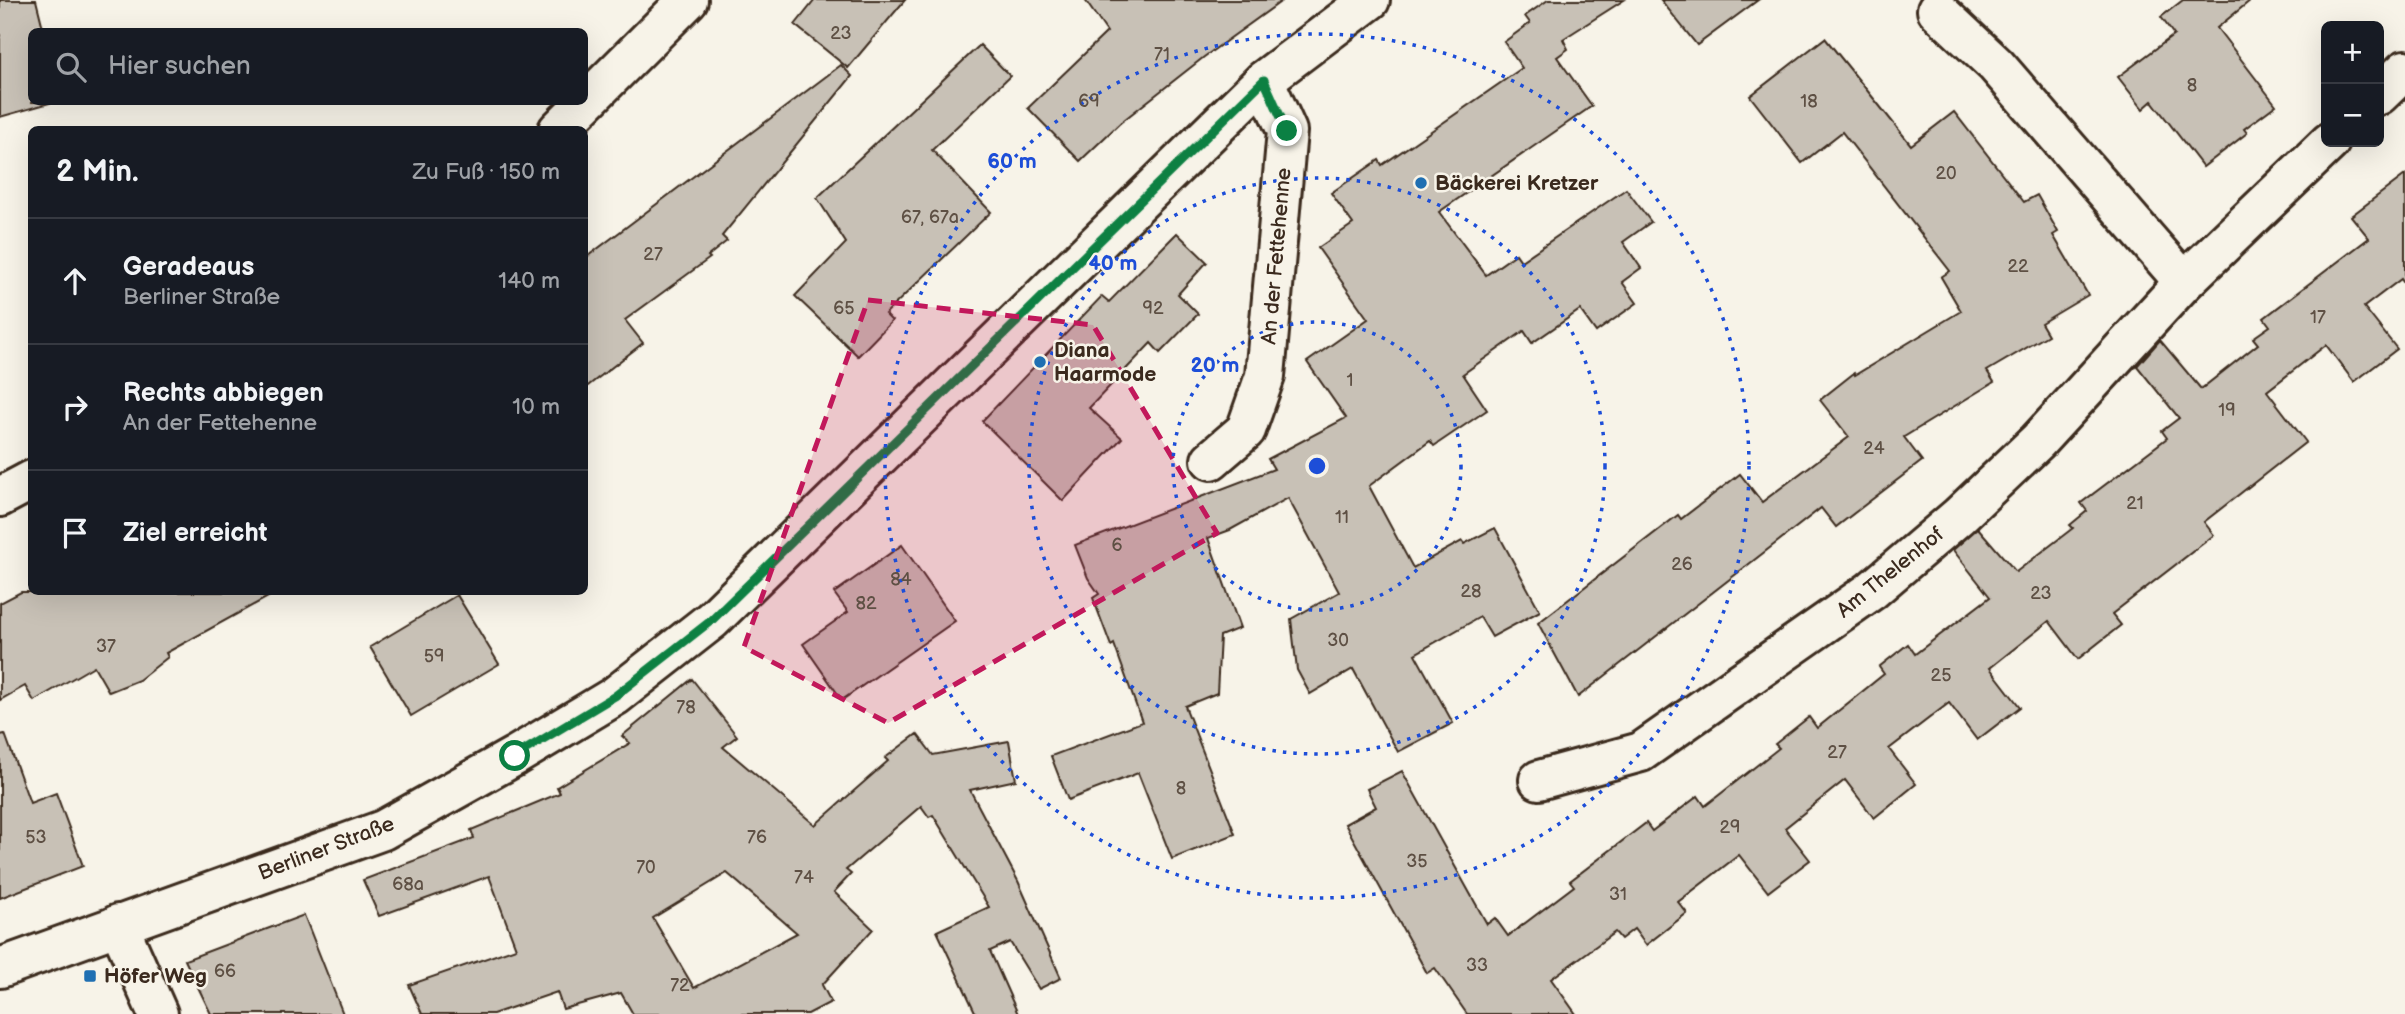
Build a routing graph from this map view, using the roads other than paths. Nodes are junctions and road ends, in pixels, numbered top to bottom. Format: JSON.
{"nodes":[{"id":1,"x":688,"y":0,"type":"edge"},
{"id":2,"x":1370,"y":0,"type":"edge"},
{"id":3,"x":1937,"y":10,"type":"dead end"},
{"id":4,"x":2405,"y":70,"type":"edge"},
{"id":5,"x":1264,"y":80,"type":"junction"},
{"id":6,"x":2384,"y":90,"type":"edge"},
{"id":7,"x":588,"y":100,"type":"edge"},
{"id":8,"x":583,"y":105,"type":"edge"},
{"id":9,"x":562,"y":126,"type":"edge"},
{"id":10,"x":2325,"y":147,"type":"edge"},
{"id":11,"x":2184,"y":282,"type":"junction"},
{"id":12,"x":1211,"y":460,"type":"dead end"},
{"id":13,"x":28,"y":482,"type":"edge"},
{"id":14,"x":0,"y":497,"type":"edge"},
{"id":15,"x":1539,"y":780,"type":"dead end"},
{"id":16,"x":118,"y":924,"type":"junction"},
{"id":17,"x":0,"y":968,"type":"edge"},
{"id":18,"x":158,"y":1014,"type":"edge"}],
"edges":[{"from":1,"to":7,"type":"street"},
{"from":2,"to":5,"type":"street","name":"Berliner Straße"},
{"from":3,"to":11,"type":"street"},
{"from":4,"to":6,"type":"street"},
{"from":5,"to":12,"type":"street","name":"An der Fettehenne"},
{"from":5,"to":16,"type":"street","name":"Berliner Straße"},
{"from":8,"to":9,"type":"street"},
{"from":10,"to":11,"type":"street","name":"Am Thelenhof"},
{"from":11,"to":15,"type":"street","name":"Am Thelenhof"},
{"from":13,"to":14,"type":"street"},
{"from":16,"to":17,"type":"street","name":"Berliner Straße"},
{"from":16,"to":18,"type":"street"}]}
